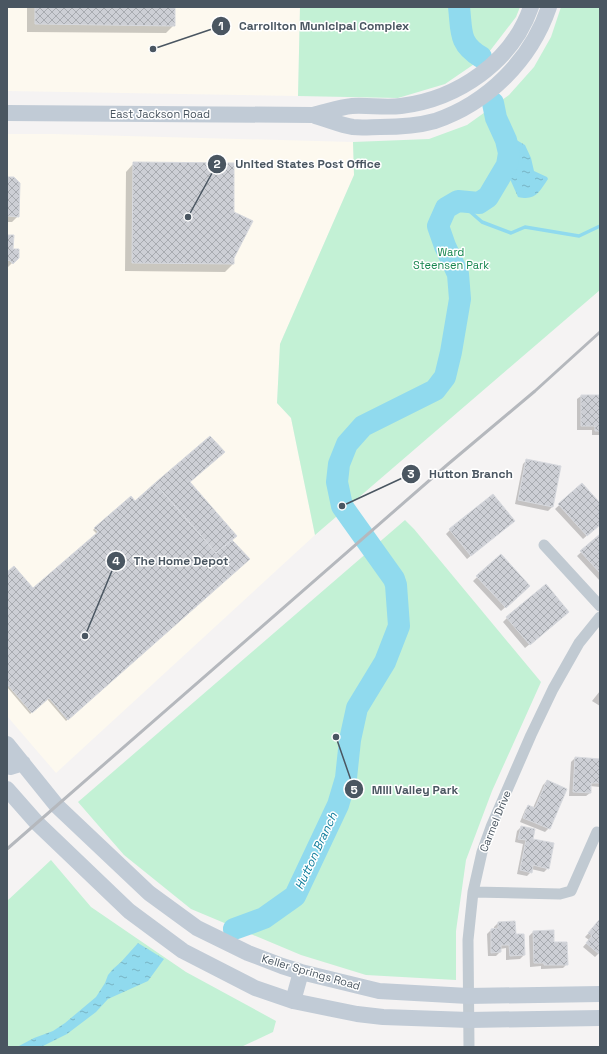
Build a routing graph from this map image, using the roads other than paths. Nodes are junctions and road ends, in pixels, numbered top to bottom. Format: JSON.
{"nodes":[{"id":1,"x":531,"y":7,"type":"edge"},
{"id":2,"x":549,"y":7,"type":"edge"},
{"id":3,"x":7,"y":113,"type":"edge"},
{"id":4,"x":314,"y":115,"type":"junction"},
{"id":5,"x":544,"y":545,"type":"dead end"},
{"id":6,"x":600,"y":606,"type":"edge"},
{"id":7,"x":600,"y":617,"type":"edge"},
{"id":8,"x":7,"y":744,"type":"edge"},
{"id":9,"x":23,"y":763,"type":"junction"},
{"id":10,"x":7,"y":766,"type":"edge"},
{"id":11,"x":7,"y":789,"type":"edge"},
{"id":12,"x":597,"y":832,"type":"dead end"},
{"id":13,"x":473,"y":892,"type":"junction"},
{"id":14,"x":301,"y":972,"type":"junction"},
{"id":15,"x":600,"y":994,"type":"edge"},
{"id":16,"x":468,"y":996,"type":"junction"},
{"id":17,"x":293,"y":1001,"type":"junction"},
{"id":18,"x":600,"y":1018,"type":"edge"},
{"id":19,"x":469,"y":1020,"type":"junction"},
{"id":20,"x":469,"y":1047,"type":"edge"}],
"edges":[{"from":1,"to":4,"type":"main road","name":"East Jackson Road"},
{"from":2,"to":4,"type":"main road","name":"East Jackson Road"},
{"from":3,"to":4,"type":"main road","name":"East Jackson Road"},
{"from":5,"to":6,"type":"street"},
{"from":7,"to":13,"type":"street","name":"Carmel Drive"},
{"from":8,"to":9,"type":"main road","name":"Keller Springs Road"},
{"from":9,"to":10,"type":"main road"},
{"from":9,"to":14,"type":"main road","name":"Keller Springs Road"},
{"from":11,"to":17,"type":"main road"},
{"from":12,"to":13,"type":"street"},
{"from":13,"to":16,"type":"street","name":"Carmel Drive"},
{"from":14,"to":16,"type":"main road","name":"Keller Springs Road"},
{"from":14,"to":17,"type":"main road"},
{"from":15,"to":16,"type":"main road","name":"Keller Springs Road"},
{"from":16,"to":19,"type":"street","name":"Carmel Drive"},
{"from":17,"to":19,"type":"main road"},
{"from":18,"to":19,"type":"main road"},
{"from":19,"to":20,"type":"street","name":"Carmel Drive"}]}
